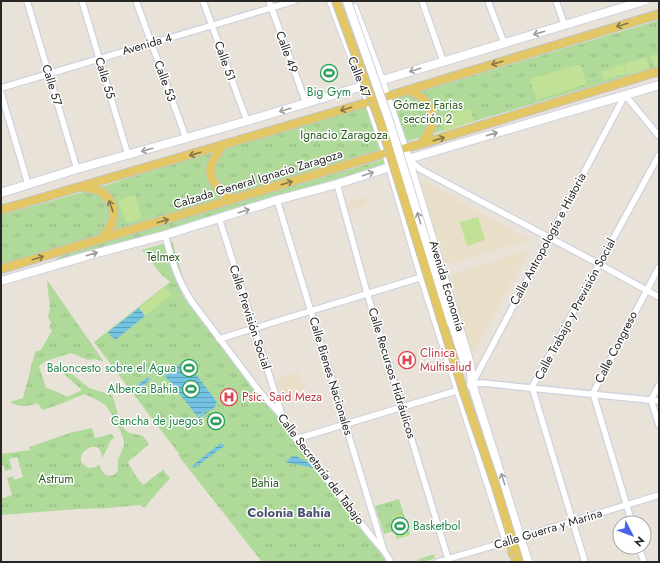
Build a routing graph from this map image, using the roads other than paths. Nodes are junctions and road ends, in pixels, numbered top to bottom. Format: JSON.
{"nodes":[{"id":1,"x":27,"y":1,"type":"edge"},
{"id":2,"x":82,"y":1,"type":"edge"},
{"id":3,"x":136,"y":1,"type":"edge"},
{"id":4,"x":202,"y":1,"type":"edge"},
{"id":5,"x":269,"y":1,"type":"edge"},
{"id":6,"x":294,"y":1,"type":"edge"},
{"id":7,"x":331,"y":1,"type":"edge"},
{"id":8,"x":336,"y":1,"type":"edge"},
{"id":9,"x":347,"y":1,"type":"edge"},
{"id":10,"x":351,"y":1,"type":"edge"},
{"id":11,"x":422,"y":1,"type":"edge"},
{"id":12,"x":488,"y":1,"type":"edge"},
{"id":13,"x":556,"y":1,"type":"edge"},
{"id":14,"x":644,"y":1,"type":"edge"},
{"id":15,"x":629,"y":3,"type":"edge"},
{"id":16,"x":271,"y":8,"type":"junction"},
{"id":17,"x":659,"y":14,"type":"edge"},
{"id":18,"x":212,"y":25,"type":"junction"},
{"id":19,"x":565,"y":26,"type":"junction"},
{"id":20,"x":151,"y":43,"type":"junction"},
{"id":21,"x":504,"y":43,"type":"junction"},
{"id":22,"x":371,"y":54,"type":"junction"},
{"id":23,"x":99,"y":59,"type":"junction"},
{"id":24,"x":353,"y":61,"type":"junction"},
{"id":25,"x":444,"y":61,"type":"junction"},
{"id":26,"x":659,"y":71,"type":"edge"},
{"id":27,"x":49,"y":74,"type":"junction"},
{"id":28,"x":381,"y":80,"type":"junction"},
{"id":29,"x":659,"y":85,"type":"edge"},
{"id":30,"x":363,"y":86,"type":"junction"},
{"id":31,"x":1,"y":88,"type":"edge"},
{"id":32,"x":407,"y":90,"type":"junction"},
{"id":33,"x":1,"y":93,"type":"edge"},
{"id":34,"x":625,"y":95,"type":"junction"},
{"id":35,"x":386,"y":97,"type":"junction"},
{"id":36,"x":369,"y":102,"type":"junction"},
{"id":37,"x":306,"y":103,"type":"junction"},
{"id":38,"x":246,"y":121,"type":"junction"},
{"id":39,"x":659,"y":136,"type":"edge"},
{"id":40,"x":186,"y":138,"type":"junction"},
{"id":41,"x":421,"y":144,"type":"junction"},
{"id":42,"x":222,"y":146,"type":"junction"},
{"id":43,"x":405,"y":149,"type":"junction"},
{"id":44,"x":386,"y":153,"type":"junction"},
{"id":45,"x":128,"y":155,"type":"junction"},
{"id":46,"x":659,"y":155,"type":"edge"},
{"id":47,"x":408,"y":159,"type":"junction"},
{"id":48,"x":390,"y":167,"type":"junction"},
{"id":49,"x":77,"y":169,"type":"junction"},
{"id":50,"x":28,"y":184,"type":"junction"},
{"id":51,"x":336,"y":184,"type":"junction"},
{"id":52,"x":82,"y":186,"type":"junction"},
{"id":53,"x":417,"y":186,"type":"junction"},
{"id":54,"x":1,"y":193,"type":"edge"},
{"id":55,"x":398,"y":193,"type":"junction"},
{"id":56,"x":232,"y":200,"type":"junction"},
{"id":57,"x":277,"y":200,"type":"junction"},
{"id":58,"x":1,"y":210,"type":"edge"},
{"id":59,"x":219,"y":218,"type":"junction"},
{"id":60,"x":165,"y":235,"type":"junction"},
{"id":61,"x":549,"y":238,"type":"junction"},
{"id":62,"x":100,"y":240,"type":"junction"},
{"id":63,"x":599,"y":264,"type":"junction"},
{"id":64,"x":659,"y":267,"type":"edge"},
{"id":65,"x":1,"y":269,"type":"edge"},
{"id":66,"x":422,"y":277,"type":"junction"},
{"id":67,"x":1,"y":282,"type":"edge"},
{"id":68,"x":646,"y":290,"type":"junction"},
{"id":69,"x":367,"y":293,"type":"junction"},
{"id":70,"x":659,"y":297,"type":"edge"},
{"id":71,"x":311,"y":311,"type":"junction"},
{"id":72,"x":253,"y":328,"type":"junction"},
{"id":73,"x":219,"y":339,"type":"junction"},
{"id":74,"x":472,"y":384,"type":"junction"},
{"id":75,"x":659,"y":385,"type":"edge"},
{"id":76,"x":532,"y":387,"type":"junction"},
{"id":77,"x":459,"y":390,"type":"junction"},
{"id":78,"x":593,"y":393,"type":"junction"},
{"id":79,"x":651,"y":400,"type":"junction"},
{"id":80,"x":659,"y":400,"type":"edge"},
{"id":81,"x":402,"y":407,"type":"junction"},
{"id":82,"x":281,"y":415,"type":"junction"},
{"id":83,"x":345,"y":424,"type":"junction"},
{"id":84,"x":659,"y":425,"type":"edge"},
{"id":85,"x":296,"y":439,"type":"junction"},
{"id":86,"x":659,"y":495,"type":"edge"},
{"id":87,"x":626,"y":505,"type":"junction"},
{"id":88,"x":629,"y":515,"type":"edge"},
{"id":89,"x":573,"y":521,"type":"junction"},
{"id":90,"x":521,"y":537,"type":"junction"},
{"id":91,"x":507,"y":541,"type":"junction"},
{"id":92,"x":384,"y":551,"type":"junction"},
{"id":93,"x":448,"y":560,"type":"edge"},
{"id":94,"x":391,"y":562,"type":"edge"},
{"id":95,"x":438,"y":562,"type":"edge"},
{"id":96,"x":513,"y":562,"type":"edge"},
{"id":97,"x":518,"y":562,"type":"edge"},
{"id":98,"x":528,"y":562,"type":"edge"},
{"id":99,"x":585,"y":562,"type":"edge"}],
"edges":[{"from":1,"to":27,"type":"street","name":"Calle 57"},
{"from":2,"to":23,"type":"street","name":"Calle 55"},
{"from":3,"to":20,"type":"street","name":"Calle 53"},
{"from":4,"to":18,"type":"street","name":"Calle 51"},
{"from":5,"to":16,"type":"street","name":"Calle 49"},
{"from":6,"to":16,"type":"street","name":"Avenida 4"},
{"from":7,"to":24,"type":"main road","name":"Calle 47"},
{"from":8,"to":97,"type":"main road","bridge":true},
{"from":74,"to":9,"type":"main road","one_way":true,"bridge":true},
{"from":10,"to":22,"type":"main road","name":"Calle 47"},
{"from":11,"to":25,"type":"street"},
{"from":12,"to":21,"type":"street"},
{"from":13,"to":19,"type":"street"},
{"from":14,"to":15,"type":"main road"},
{"from":15,"to":19,"type":"main road"},
{"from":16,"to":18,"type":"street","name":"Avenida 4"},
{"from":16,"to":37,"type":"street","name":"Calle 49"},
{"from":17,"to":32,"type":"main road","one_way":true},
{"from":18,"to":20,"type":"street","name":"Avenida 4"},
{"from":18,"to":38,"type":"street","name":"Calle 51"},
{"from":19,"to":21,"type":"main road","one_way":true},
{"from":20,"to":23,"type":"street","name":"Avenida 4"},
{"from":20,"to":40,"type":"street","name":"Calle 53"},
{"from":21,"to":25,"type":"main road"},
{"from":22,"to":24,"type":"main road"},
{"from":22,"to":28,"type":"main road","name":"Calle 47"},
{"from":23,"to":27,"type":"street","name":"Avenida 4"},
{"from":23,"to":45,"type":"street","name":"Calle 55"},
{"from":24,"to":30,"type":"main road","name":"Calle 47"},
{"from":25,"to":28,"type":"main road","one_way":true},
{"from":41,"to":26,"type":"main road","name":"Calzada General Ignacio Zaragoza","one_way":true},
{"from":27,"to":31,"type":"street","name":"Avenida 4"},
{"from":27,"to":49,"type":"street","name":"Calle 57"},
{"from":28,"to":30,"type":"main road"},
{"from":28,"to":35,"type":"main road","name":"Calle 47"},
{"from":29,"to":34,"type":"main road"},
{"from":30,"to":36,"type":"main road","name":"Calle 47"},
{"from":30,"to":37,"type":"main road"},
{"from":32,"to":35,"type":"main road"},
{"from":32,"to":41,"type":"main road"},
{"from":33,"to":50,"type":"street"},
{"from":34,"to":39,"type":"street"},
{"from":47,"to":34,"type":"main road","one_way":true},
{"from":34,"to":61,"type":"street","name":"Calle Antropología e Historia"},
{"from":35,"to":36,"type":"main road"},
{"from":35,"to":43,"type":"main road","name":"Calle 47"},
{"from":36,"to":42,"type":"main road","one_way":true},
{"from":36,"to":44,"type":"main road","name":"Calle 47"},
{"from":37,"to":38,"type":"main road","one_way":true},
{"from":38,"to":40,"type":"main road"},
{"from":40,"to":45,"type":"main road","one_way":true},
{"from":41,"to":43,"type":"main road","name":"Calzada General Ignacio Zaragoza"},
{"from":42,"to":52,"type":"main road","one_way":true},
{"from":42,"to":56,"type":"main road"},
{"from":43,"to":44,"type":"main road","name":"Calzada General Ignacio Zaragoza"},
{"from":43,"to":47,"type":"main road","name":"Avenida Economía"},
{"from":44,"to":48,"type":"main road","name":"Avenida Economía"},
{"from":56,"to":44,"type":"main road","name":"Calzada General Ignacio Zaragoza","one_way":true},
{"from":45,"to":49,"type":"main road"},
{"from":46,"to":63,"type":"street","name":"Calle Trabajo y Previsión Social"},
{"from":47,"to":48,"type":"main road"},
{"from":47,"to":53,"type":"main road","name":"Avenida Economía"},
{"from":47,"to":61,"type":"street"},
{"from":51,"to":48,"type":"main road","one_way":true},
{"from":48,"to":55,"type":"main road","name":"Avenida Economía"},
{"from":49,"to":50,"type":"main road"},
{"from":50,"to":54,"type":"main road"},
{"from":51,"to":57,"type":"main road"},
{"from":51,"to":69,"type":"street","name":"Calle Recursos Hidráulicos"},
{"from":52,"to":58,"type":"main road"},
{"from":62,"to":52,"type":"main road","one_way":true},
{"from":53,"to":55,"type":"main road"},
{"from":53,"to":74,"type":"main road","name":"Avenida Economía"},
{"from":55,"to":66,"type":"main road","name":"Avenida Economía"},
{"from":62,"to":56,"type":"main road","name":"Calzada General Ignacio Zaragoza","one_way":true},
{"from":59,"to":57,"type":"main road","one_way":true},
{"from":57,"to":71,"type":"street","name":"Calle Bienes Nacionales"},
{"from":59,"to":60,"type":"main road"},
{"from":59,"to":72,"type":"street","name":"Calle Previsión Social"},
{"from":67,"to":60,"type":"main road","one_way":true},
{"from":60,"to":73,"type":"street","name":"Calle Secretaría del Tabajo"},
{"from":61,"to":63,"type":"street"},
{"from":61,"to":74,"type":"street","name":"Calle Antropología e Historia"},
{"from":65,"to":62,"type":"main road","name":"Calzada General Ignacio Zaragoza","one_way":true},
{"from":63,"to":68,"type":"street"},
{"from":63,"to":76,"type":"street","name":"Calle Trabajo y Previsión Social"},
{"from":64,"to":68,"type":"street","name":"Calle Congreso"},
{"from":66,"to":69,"type":"street"},
{"from":66,"to":77,"type":"main road","name":"Avenida Economía"},
{"from":68,"to":70,"type":"street"},
{"from":68,"to":78,"type":"street","name":"Calle Congreso"},
{"from":69,"to":71,"type":"street"},
{"from":69,"to":81,"type":"street","name":"Calle Recursos Hidráulicos"},
{"from":71,"to":72,"type":"street"},
{"from":71,"to":83,"type":"street","name":"Calle Bienes Nacionales"},
{"from":72,"to":73,"type":"street"},
{"from":72,"to":82,"type":"street","name":"Calle Previsión Social"},
{"from":73,"to":82,"type":"street","name":"Calle Secretaría del Tabajo"},
{"from":74,"to":76,"type":"street"},
{"from":74,"to":77,"type":"street"},
{"from":90,"to":74,"type":"main road","name":"Avenida Economía","one_way":true},
{"from":75,"to":79,"type":"street"},
{"from":76,"to":78,"type":"street"},
{"from":76,"to":89,"type":"street","name":"Calle Trabajo y Previsión Social"},
{"from":77,"to":81,"type":"street"},
{"from":77,"to":91,"type":"main road","name":"Avenida Economía"},
{"from":78,"to":79,"type":"street"},
{"from":78,"to":87,"type":"street","name":"Calle Congreso"},
{"from":79,"to":80,"type":"street"},
{"from":79,"to":84,"type":"street"},
{"from":81,"to":83,"type":"street"},
{"from":81,"to":93,"type":"street","name":"Calle Recursos Hidráulicos"},
{"from":82,"to":85,"type":"street","name":"Calle Secretaría del Tabajo"},
{"from":83,"to":85,"type":"street"},
{"from":83,"to":92,"type":"street","name":"Calle Bienes Nacionales"},
{"from":85,"to":92,"type":"street","name":"Calle Secretaría del Tabajo"},
{"from":86,"to":87,"type":"street","name":"Calle Guerra y Marina"},
{"from":87,"to":88,"type":"street","name":"Calle Congreso"},
{"from":87,"to":89,"type":"street","name":"Calle Guerra y Marina"},
{"from":89,"to":90,"type":"street","name":"Calle Guerra y Marina"},
{"from":89,"to":99,"type":"street","name":"Calle Trabajo y Previsión Social"},
{"from":90,"to":91,"type":"street","name":"Calle Guerra y Marina"},
{"from":90,"to":98,"type":"main road","name":"Avenida Economía"},
{"from":91,"to":93,"type":"street","name":"Calle Guerra y Marina"},
{"from":91,"to":96,"type":"main road","name":"Avenida Economía"},
{"from":91,"to":97,"type":"main road"},
{"from":92,"to":94,"type":"street","name":"Calle Secretaría del Tabajo"},
{"from":93,"to":95,"type":"street","name":"Calle Guerra y Marina"}]}
